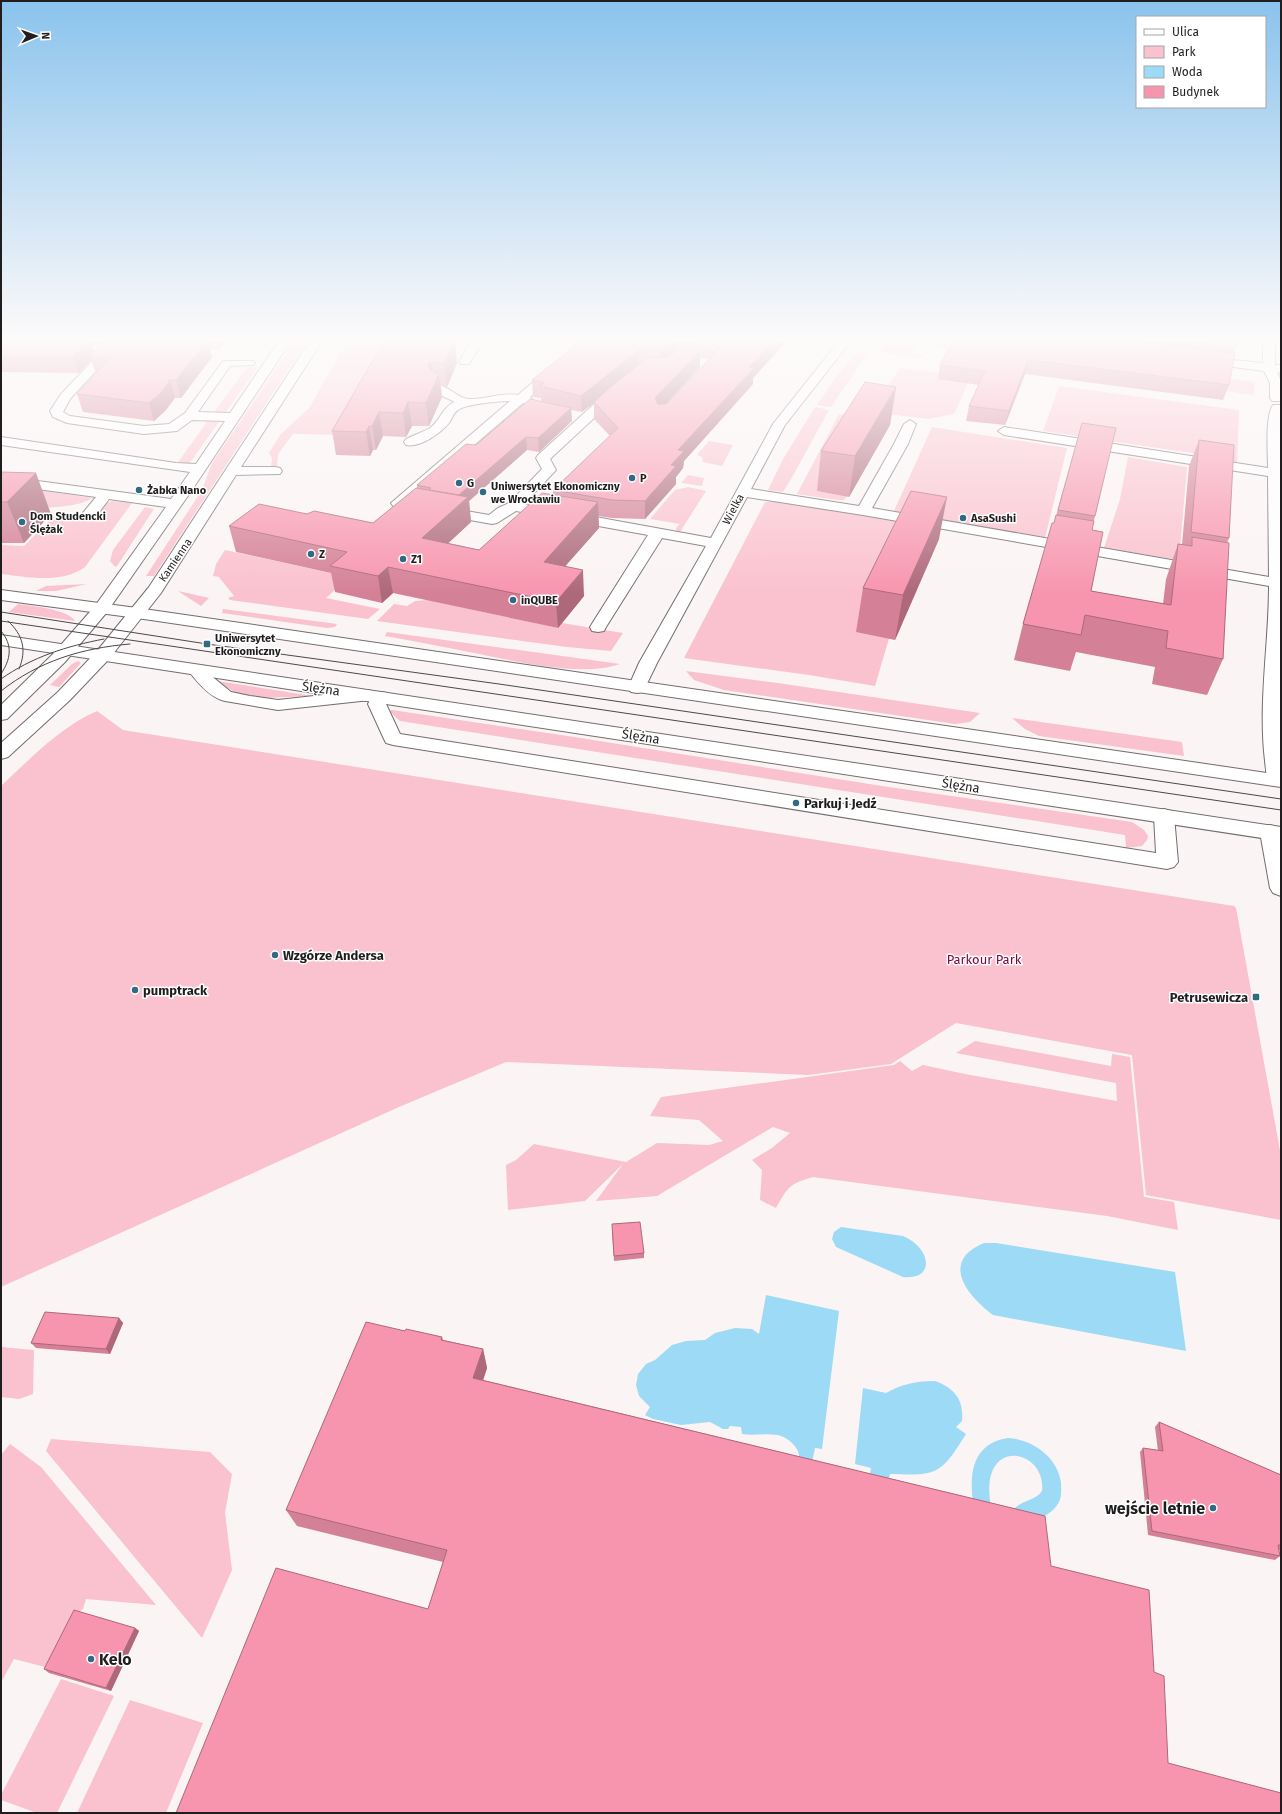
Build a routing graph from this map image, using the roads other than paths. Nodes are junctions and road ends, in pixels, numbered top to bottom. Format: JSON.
{"nodes":[{"id":1,"x":114,"y":426,"type":"edge"},
{"id":2,"x":175,"y":426,"type":"edge"},
{"id":3,"x":228,"y":426,"type":"edge"},
{"id":4,"x":263,"y":426,"type":"edge"},
{"id":5,"x":438,"y":426,"type":"edge"},
{"id":6,"x":489,"y":426,"type":"edge"},
{"id":7,"x":578,"y":426,"type":"edge"},
{"id":8,"x":778,"y":426,"type":"edge"},
{"id":9,"x":909,"y":426,"type":"edge"},
{"id":10,"x":1274,"y":426,"type":"edge"},
{"id":11,"x":1004,"y":431,"type":"edge"},
{"id":12,"x":1,"y":441,"type":"edge"},
{"id":13,"x":411,"y":442,"type":"dead end"},
{"id":14,"x":1154,"y":455,"type":"junction"},
{"id":15,"x":1145,"y":465,"type":"dead end"},
{"id":16,"x":198,"y":468,"type":"junction"},
{"id":17,"x":234,"y":471,"type":"junction"},
{"id":18,"x":275,"y":471,"type":"dead end"},
{"id":19,"x":1276,"y":473,"type":"junction"},
{"id":20,"x":1,"y":480,"type":"edge"},
{"id":21,"x":1279,"y":491,"type":"edge"},
{"id":22,"x":742,"y":492,"type":"junction"},
{"id":23,"x":104,"y":495,"type":"junction"},
{"id":24,"x":175,"y":504,"type":"junction"},
{"id":25,"x":514,"y":506,"type":"junction"},
{"id":26,"x":863,"y":511,"type":"junction"},
{"id":27,"x":89,"y":514,"type":"dead end"},
{"id":28,"x":657,"y":533,"type":"junction"},
{"id":29,"x":715,"y":543,"type":"junction"},
{"id":30,"x":1279,"y":563,"type":"edge"},
{"id":31,"x":1277,"y":583,"type":"junction"},
{"id":32,"x":1,"y":596,"type":"edge"},
{"id":33,"x":101,"y":609,"type":"junction"},
{"id":34,"x":137,"y":613,"type":"junction"},
{"id":35,"x":598,"y":628,"type":"dead end"},
{"id":36,"x":1,"y":640,"type":"edge"},
{"id":37,"x":67,"y":650,"type":"junction"},
{"id":38,"x":104,"y":655,"type":"junction"},
{"id":39,"x":637,"y":688,"type":"junction"},
{"id":40,"x":374,"y":696,"type":"junction"},
{"id":41,"x":1,"y":715,"type":"edge"},
{"id":42,"x":1,"y":753,"type":"edge"},
{"id":43,"x":1279,"y":781,"type":"edge"},
{"id":44,"x":1164,"y":816,"type":"junction"},
{"id":45,"x":1275,"y":833,"type":"edge"},
{"id":46,"x":1281,"y":888,"type":"edge"}],
"edges":[{"from":1,"to":2,"type":"street"},
{"from":3,"to":16,"type":"street"},
{"from":4,"to":17,"type":"street","name":"Kamienna"},
{"from":5,"to":13,"type":"street"},
{"from":6,"to":25,"type":"street"},
{"from":7,"to":25,"type":"street"},
{"from":8,"to":22,"type":"street","name":"Wielka"},
{"from":9,"to":26,"type":"street"},
{"from":10,"to":19,"type":"street"},
{"from":11,"to":14,"type":"street"},
{"from":12,"to":16,"type":"street"},
{"from":14,"to":15,"type":"street"},
{"from":14,"to":19,"type":"street"},
{"from":16,"to":24,"type":"street"},
{"from":17,"to":18,"type":"street"},
{"from":17,"to":34,"type":"street","name":"Kamienna"},
{"from":19,"to":21,"type":"street"},
{"from":20,"to":23,"type":"street"},
{"from":21,"to":30,"type":"street"},
{"from":22,"to":26,"type":"street"},
{"from":22,"to":29,"type":"street","name":"Wielka"},
{"from":23,"to":24,"type":"street"},
{"from":23,"to":27,"type":"street"},
{"from":24,"to":33,"type":"street"},
{"from":25,"to":28,"type":"street"},
{"from":26,"to":31,"type":"street"},
{"from":28,"to":29,"type":"street"},
{"from":28,"to":35,"type":"street"},
{"from":29,"to":39,"type":"street","name":"Wielka"},
{"from":30,"to":31,"type":"street"},
{"from":31,"to":43,"type":"street"},
{"from":32,"to":33,"type":"street"},
{"from":33,"to":34,"type":"street"},
{"from":33,"to":37,"type":"street"},
{"from":34,"to":38,"type":"street","name":"Kamienna"},
{"from":34,"to":39,"type":"street"},
{"from":36,"to":37,"type":"street"},
{"from":37,"to":38,"type":"street"},
{"from":37,"to":41,"type":"street"},
{"from":38,"to":40,"type":"street","name":"Ślężna"},
{"from":38,"to":42,"type":"street","name":"Kamienna"},
{"from":39,"to":43,"type":"street"},
{"from":40,"to":44,"type":"street","name":"Ślężna"},
{"from":40,"to":44,"type":"street"},
{"from":44,"to":45,"type":"street","name":"Ślężna"},
{"from":45,"to":46,"type":"street"}]}
